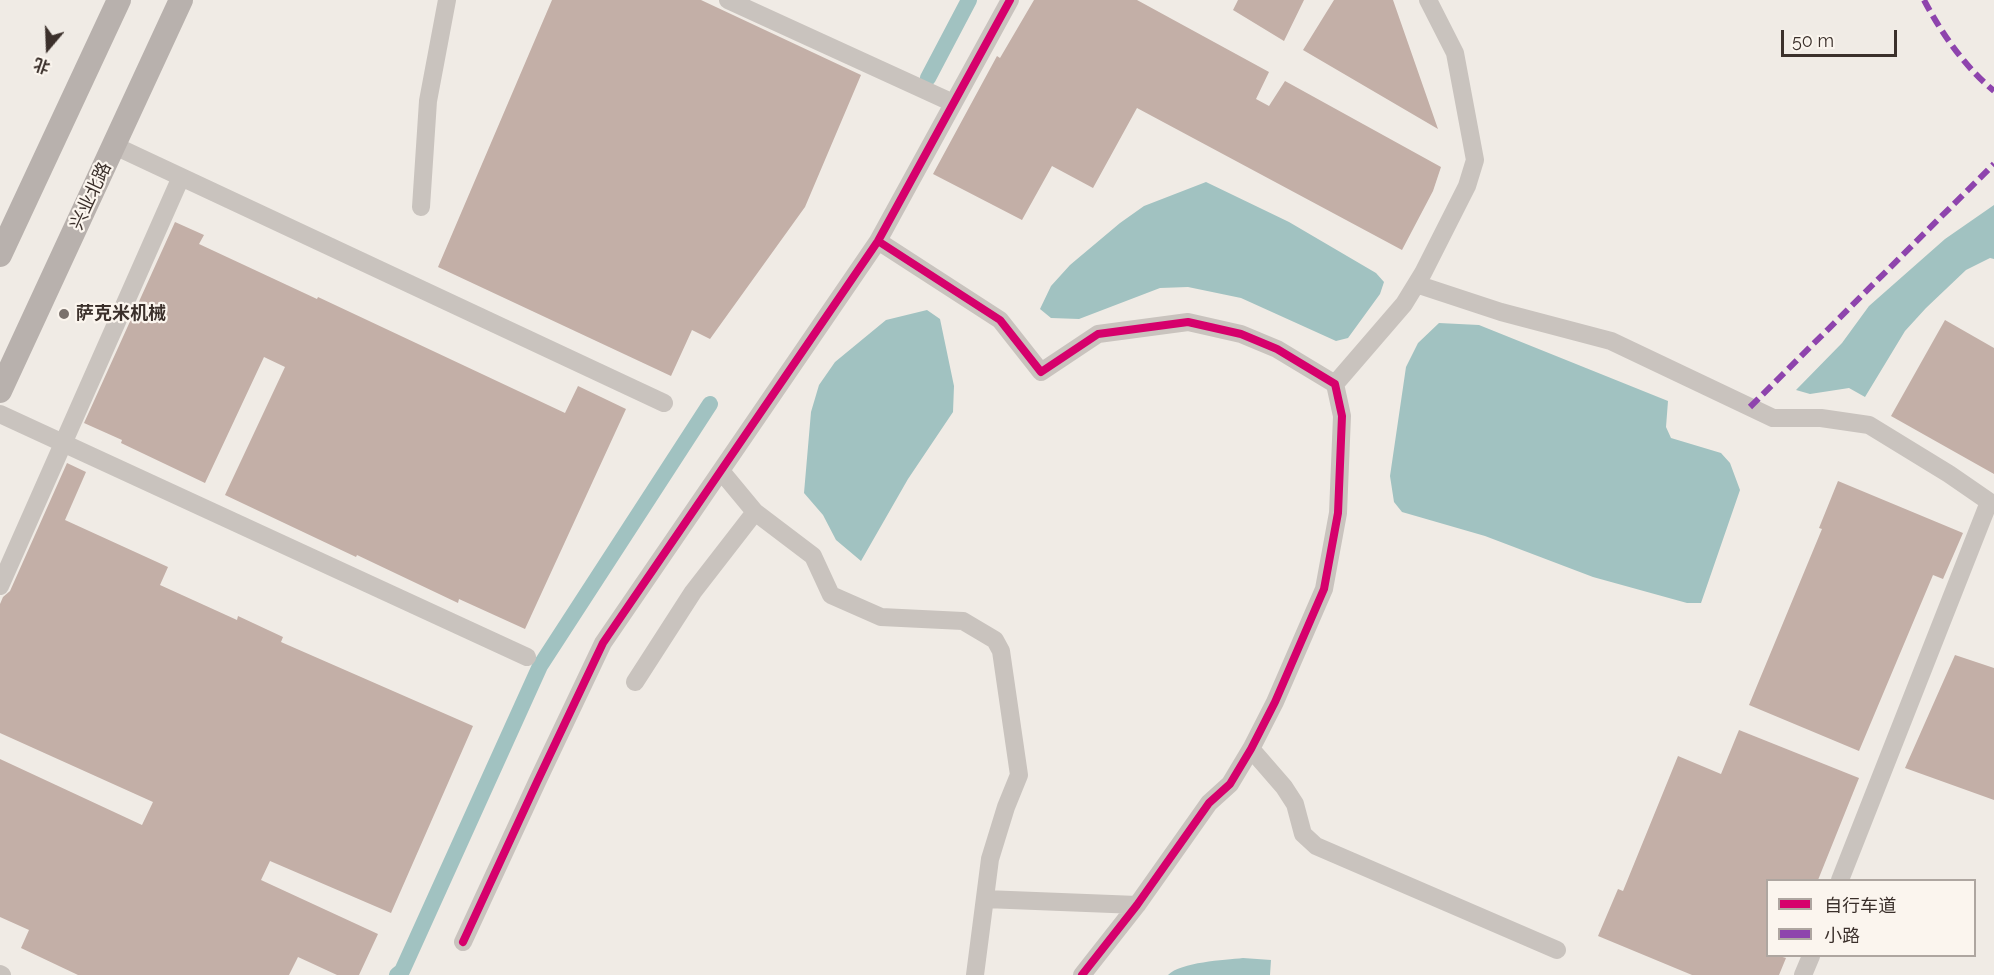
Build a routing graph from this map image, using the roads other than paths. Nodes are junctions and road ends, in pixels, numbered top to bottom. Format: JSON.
{"nodes":[{"id":1,"x":119,"y":0,"type":"edge"},
{"id":2,"x":181,"y":0,"type":"edge"},
{"id":3,"x":447,"y":0,"type":"edge"},
{"id":4,"x":728,"y":0,"type":"edge"},
{"id":5,"x":1010,"y":0,"type":"edge"},
{"id":6,"x":1428,"y":0,"type":"edge"},
{"id":7,"x":953,"y":103,"type":"junction"},
{"id":8,"x":115,"y":146,"type":"junction"},
{"id":9,"x":181,"y":177,"type":"junction"},
{"id":10,"x":421,"y":207,"type":"dead end"},
{"id":11,"x":878,"y":241,"type":"junction"},
{"id":12,"x":0,"y":255,"type":"edge"},
{"id":13,"x":1416,"y":284,"type":"junction"},
{"id":14,"x":1335,"y":384,"type":"junction"},
{"id":15,"x":0,"y":391,"type":"edge"},
{"id":16,"x":664,"y":404,"type":"dead end"},
{"id":17,"x":0,"y":414,"type":"edge"},
{"id":18,"x":63,"y":442,"type":"junction"},
{"id":19,"x":721,"y":471,"type":"junction"},
{"id":20,"x":1992,"y":503,"type":"edge"},
{"id":21,"x":755,"y":512,"type":"junction"},
{"id":22,"x":0,"y":586,"type":"edge"},
{"id":23,"x":527,"y":657,"type":"dead end"},
{"id":24,"x":635,"y":682,"type":"dead end"},
{"id":25,"x":1251,"y":749,"type":"junction"},
{"id":26,"x":1840,"y":879,"type":"edge"},
{"id":27,"x":985,"y":898,"type":"junction"},
{"id":28,"x":1137,"y":905,"type":"junction"},
{"id":29,"x":463,"y":942,"type":"dead end"},
{"id":30,"x":1557,"y":950,"type":"dead end"},
{"id":31,"x":1811,"y":957,"type":"edge"},
{"id":32,"x":975,"y":975,"type":"edge"},
{"id":33,"x":1082,"y":975,"type":"edge"},
{"id":34,"x":1803,"y":975,"type":"edge"}],
"edges":[{"from":1,"to":12,"type":"main road"},
{"from":2,"to":8,"type":"main road","name":"兴业北路"},
{"from":3,"to":10,"type":"street"},
{"from":4,"to":7,"type":"street"},
{"from":5,"to":7,"type":"street"},
{"from":6,"to":13,"type":"street"},
{"from":7,"to":11,"type":"street"},
{"from":8,"to":9,"type":"street"},
{"from":8,"to":15,"type":"main road","name":"兴业北路"},
{"from":9,"to":16,"type":"street"},
{"from":9,"to":18,"type":"street"},
{"from":11,"to":14,"type":"street"},
{"from":11,"to":19,"type":"street"},
{"from":13,"to":14,"type":"street"},
{"from":13,"to":20,"type":"street"},
{"from":14,"to":25,"type":"street"},
{"from":17,"to":18,"type":"street"},
{"from":18,"to":22,"type":"street"},
{"from":18,"to":23,"type":"street"},
{"from":19,"to":21,"type":"street"},
{"from":19,"to":29,"type":"street"},
{"from":20,"to":26,"type":"street"},
{"from":21,"to":24,"type":"street"},
{"from":21,"to":27,"type":"street"},
{"from":25,"to":28,"type":"street"},
{"from":25,"to":30,"type":"street"},
{"from":27,"to":28,"type":"street"},
{"from":27,"to":32,"type":"street"},
{"from":28,"to":33,"type":"street"},
{"from":31,"to":34,"type":"street"}]}
